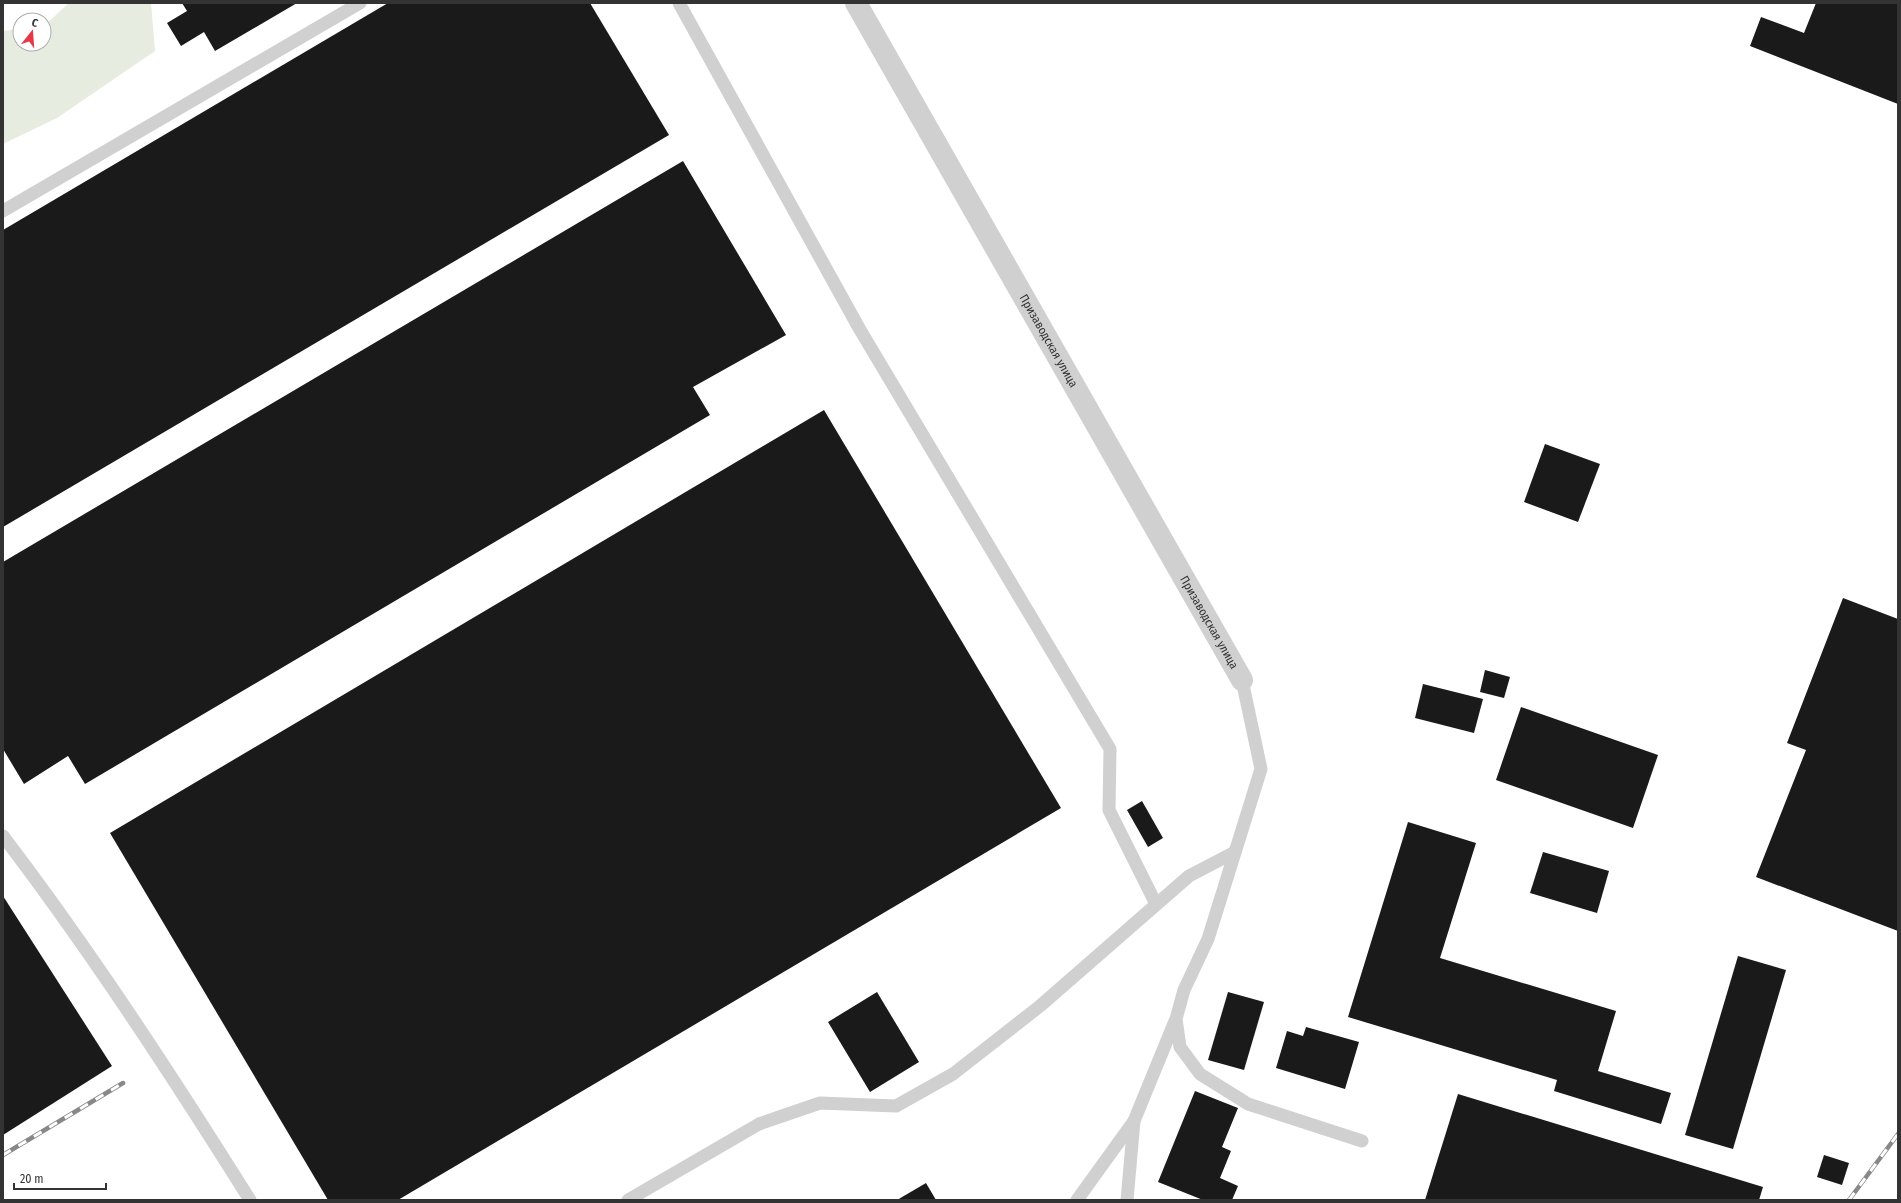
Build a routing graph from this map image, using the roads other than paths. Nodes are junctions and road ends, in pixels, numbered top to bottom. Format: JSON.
{"nodes":[{"id":1,"x":360,"y":3,"type":"edge"},
{"id":2,"x":679,"y":3,"type":"edge"},
{"id":3,"x":856,"y":3,"type":"edge"},
{"id":4,"x":3,"y":211,"type":"edge"},
{"id":5,"x":1242,"y":680,"type":"joint"},
{"id":6,"x":3,"y":836,"type":"edge"},
{"id":7,"x":1235,"y":852,"type":"junction"},
{"id":8,"x":1156,"y":904,"type":"junction"},
{"id":9,"x":1176,"y":1020,"type":"junction"},
{"id":10,"x":1134,"y":1121,"type":"junction"},
{"id":11,"x":1362,"y":1141,"type":"dead end"},
{"id":12,"x":250,"y":1200,"type":"edge"},
{"id":13,"x":628,"y":1200,"type":"edge"},
{"id":14,"x":1077,"y":1200,"type":"edge"},
{"id":15,"x":1127,"y":1200,"type":"edge"}],
"edges":[{"from":1,"to":4,"type":"lane"},
{"from":2,"to":8,"type":"lane"},
{"from":3,"to":5,"type":"street","name":"Призаводская улица"},
{"from":5,"to":7,"type":"lane"},
{"from":6,"to":12,"type":"lane"},
{"from":7,"to":8,"type":"lane"},
{"from":7,"to":9,"type":"lane"},
{"from":8,"to":13,"type":"lane"},
{"from":9,"to":10,"type":"lane"},
{"from":9,"to":11,"type":"lane"},
{"from":10,"to":14,"type":"lane"},
{"from":10,"to":15,"type":"lane"}]}
